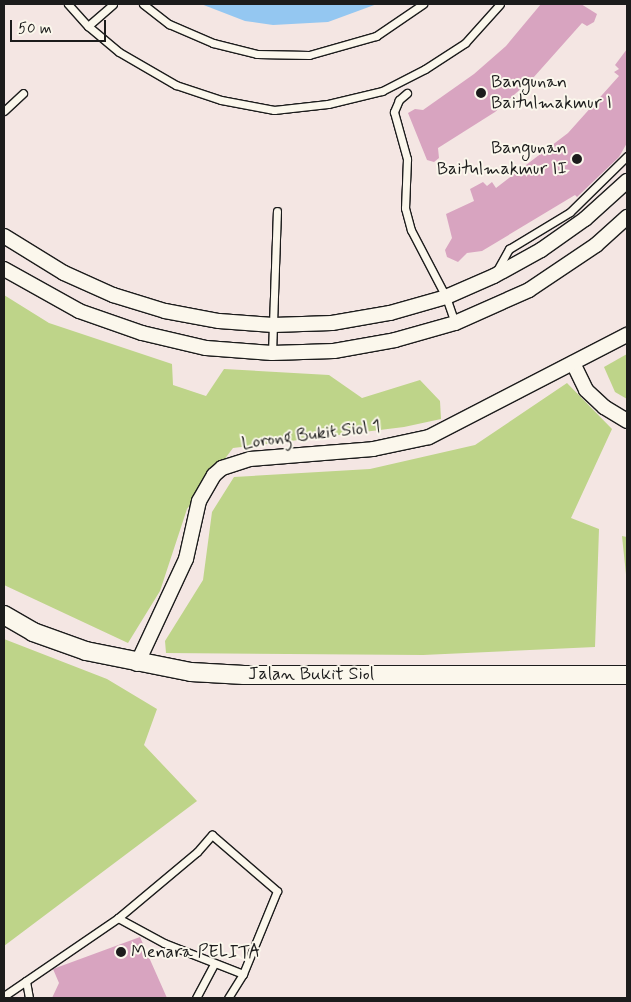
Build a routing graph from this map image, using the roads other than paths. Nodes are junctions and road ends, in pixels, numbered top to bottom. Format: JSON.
{"nodes":[{"id":1,"x":68,"y":4,"type":"edge"},
{"id":2,"x":113,"y":4,"type":"edge"},
{"id":3,"x":143,"y":4,"type":"edge"},
{"id":4,"x":423,"y":4,"type":"edge"},
{"id":5,"x":500,"y":4,"type":"edge"},
{"id":6,"x":88,"y":26,"type":"junction"},
{"id":7,"x":23,"y":93,"type":"dead end"},
{"id":8,"x":407,"y":93,"type":"dead end"},
{"id":9,"x":4,"y":111,"type":"edge"},
{"id":10,"x":627,"y":156,"type":"edge"},
{"id":11,"x":627,"y":181,"type":"edge"},
{"id":12,"x":278,"y":212,"type":"dead end"},
{"id":13,"x":627,"y":217,"type":"edge"},
{"id":14,"x":4,"y":236,"type":"edge"},
{"id":15,"x":4,"y":269,"type":"edge"},
{"id":16,"x":494,"y":276,"type":"junction"},
{"id":17,"x":446,"y":297,"type":"junction"},
{"id":18,"x":455,"y":323,"type":"junction"},
{"id":19,"x":273,"y":325,"type":"junction"},
{"id":20,"x":627,"y":335,"type":"edge"},
{"id":21,"x":272,"y":353,"type":"junction"},
{"id":22,"x":573,"y":363,"type":"junction"},
{"id":23,"x":627,"y":421,"type":"edge"},
{"id":24,"x":4,"y":616,"type":"edge"},
{"id":25,"x":137,"y":664,"type":"junction"},
{"id":26,"x":627,"y":675,"type":"edge"},
{"id":27,"x":118,"y":918,"type":"junction"},
{"id":28,"x":214,"y":964,"type":"junction"},
{"id":29,"x":243,"y":974,"type":"junction"},
{"id":30,"x":26,"y":981,"type":"junction"},
{"id":31,"x":4,"y":996,"type":"edge"},
{"id":32,"x":29,"y":998,"type":"edge"},
{"id":33,"x":196,"y":998,"type":"edge"},
{"id":34,"x":228,"y":998,"type":"edge"}],
"edges":[{"from":1,"to":6,"type":"lane"},
{"from":2,"to":6,"type":"lane"},
{"from":3,"to":4,"type":"lane"},
{"from":5,"to":6,"type":"lane"},
{"from":7,"to":9,"type":"lane"},
{"from":8,"to":17,"type":"lane"},
{"from":10,"to":16,"type":"lane"},
{"from":11,"to":16,"type":"street"},
{"from":12,"to":19,"type":"lane"},
{"from":13,"to":18,"type":"street"},
{"from":14,"to":19,"type":"street"},
{"from":15,"to":21,"type":"street"},
{"from":16,"to":17,"type":"street"},
{"from":17,"to":18,"type":"lane"},
{"from":17,"to":19,"type":"street"},
{"from":18,"to":21,"type":"street"},
{"from":19,"to":21,"type":"lane"},
{"from":20,"to":22,"type":"street","name":"Lorong Bukit Siol 1"},
{"from":22,"to":23,"type":"street"},
{"from":22,"to":25,"type":"street","name":"Lorong Bukit Siol 1"},
{"from":24,"to":25,"type":"street","name":"Jalan Bukit Siol"},
{"from":25,"to":26,"type":"street","name":"Jalan Bukit Siol"},
{"from":27,"to":28,"type":"lane"},
{"from":27,"to":29,"type":"lane"},
{"from":27,"to":30,"type":"lane"},
{"from":28,"to":29,"type":"lane"},
{"from":28,"to":33,"type":"lane"},
{"from":29,"to":34,"type":"lane"},
{"from":30,"to":31,"type":"lane"},
{"from":30,"to":32,"type":"lane"}]}
